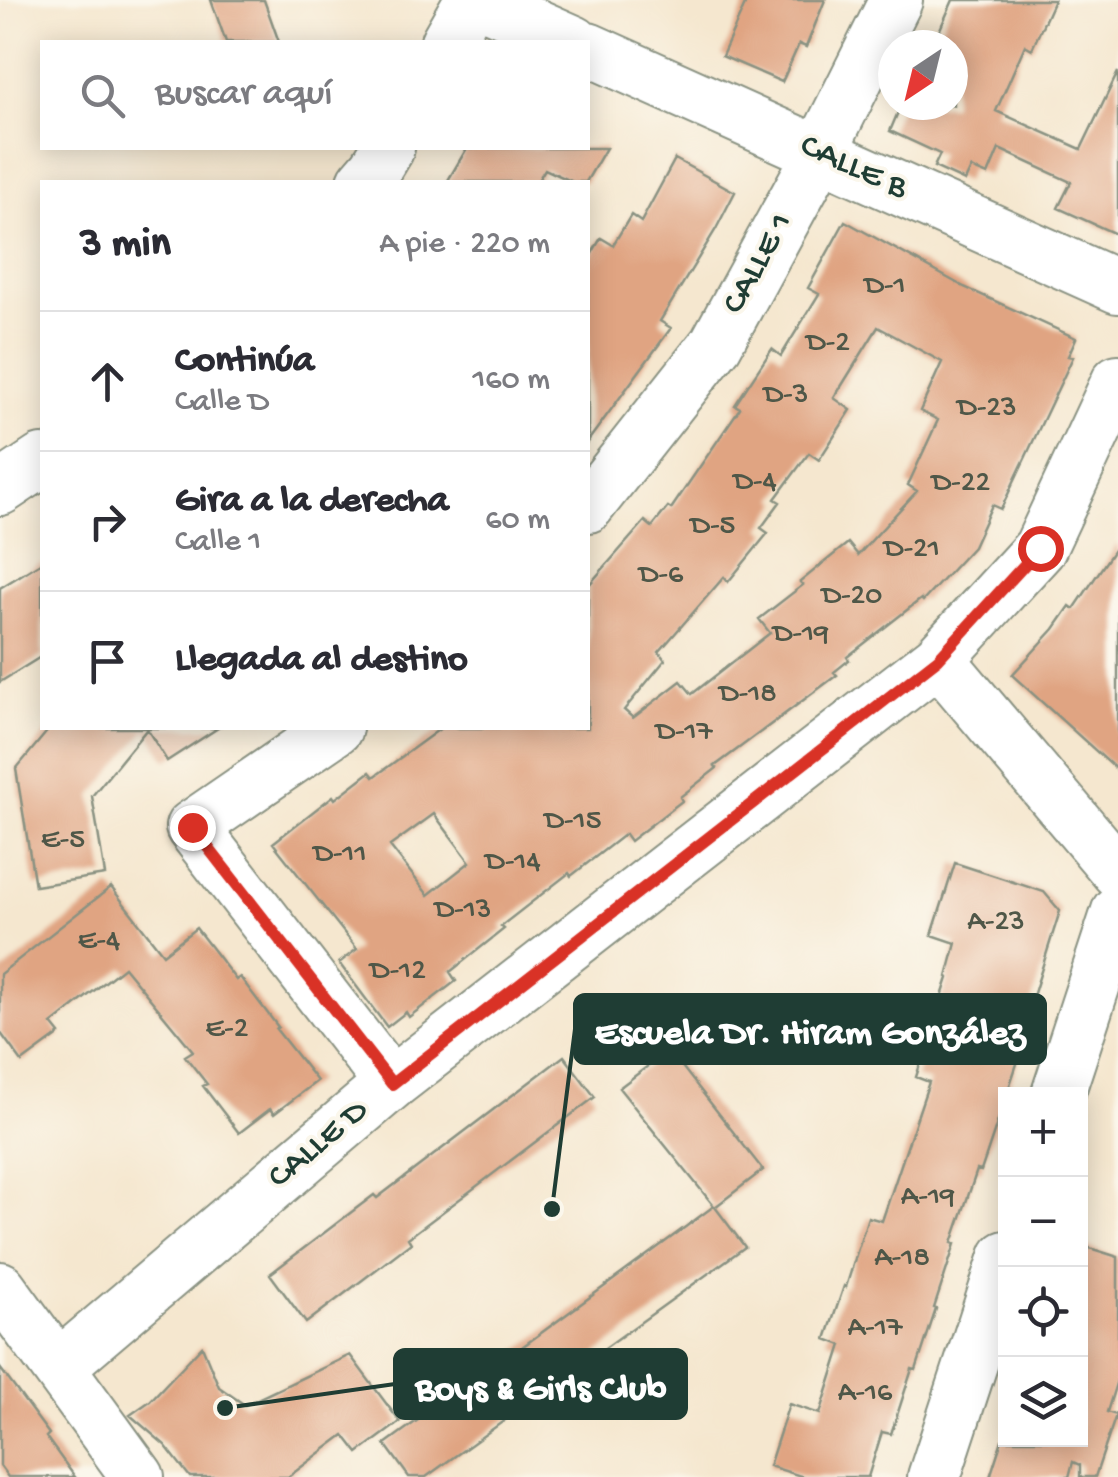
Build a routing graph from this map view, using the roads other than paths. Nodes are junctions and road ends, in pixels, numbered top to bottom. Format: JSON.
{"nodes":[{"id":1,"x":471,"y":0,"type":"edge"},
{"id":2,"x":479,"y":0,"type":"edge"},
{"id":3,"x":896,"y":0,"type":"edge"},
{"id":4,"x":448,"y":40,"type":"edge"},
{"id":5,"x":569,"y":40,"type":"edge"},
{"id":6,"x":590,"y":50,"type":"edge"},
{"id":7,"x":387,"y":150,"type":"edge"},
{"id":8,"x":819,"y":153,"type":"junction"},
{"id":9,"x":366,"y":180,"type":"edge"},
{"id":10,"x":1118,"y":287,"type":"edge"},
{"id":11,"x":1118,"y":381,"type":"edge"},
{"id":12,"x":40,"y":462,"type":"edge"},
{"id":13,"x":0,"y":489,"type":"edge"},
{"id":14,"x":590,"y":503,"type":"edge"},
{"id":15,"x":938,"y":659,"type":"junction"},
{"id":16,"x":333,"y":730,"type":"edge"},
{"id":17,"x":1118,"y":872,"type":"edge"},
{"id":18,"x":1118,"y":911,"type":"edge"},
{"id":19,"x":392,"y":1084,"type":"junction"},
{"id":20,"x":1060,"y":1087,"type":"edge"},
{"id":21,"x":1003,"y":1267,"type":"edge"},
{"id":22,"x":0,"y":1288,"type":"edge"},
{"id":23,"x":58,"y":1367,"type":"junction"},
{"id":24,"x":138,"y":1477,"type":"edge"},
{"id":25,"x":934,"y":1477,"type":"edge"}],
"edges":[{"from":1,"to":4,"type":"street"},
{"from":2,"to":5,"type":"street"},
{"from":3,"to":8,"type":"street","name":"CALLE 1"},
{"from":6,"to":8,"type":"street","name":"CALLE B"},
{"from":7,"to":9,"type":"street"},
{"from":8,"to":10,"type":"street","name":"CALLE B"},
{"from":8,"to":14,"type":"street","name":"CALLE 1"},
{"from":11,"to":15,"type":"street","name":"CALLE D"},
{"from":12,"to":13,"type":"street"},
{"from":15,"to":17,"type":"street"},
{"from":15,"to":19,"type":"street","name":"CALLE D"},
{"from":16,"to":19,"type":"street"},
{"from":18,"to":20,"type":"street"},
{"from":19,"to":23,"type":"street","name":"CALLE D"},
{"from":21,"to":25,"type":"street"},
{"from":22,"to":23,"type":"street"},
{"from":23,"to":24,"type":"street"}]}
